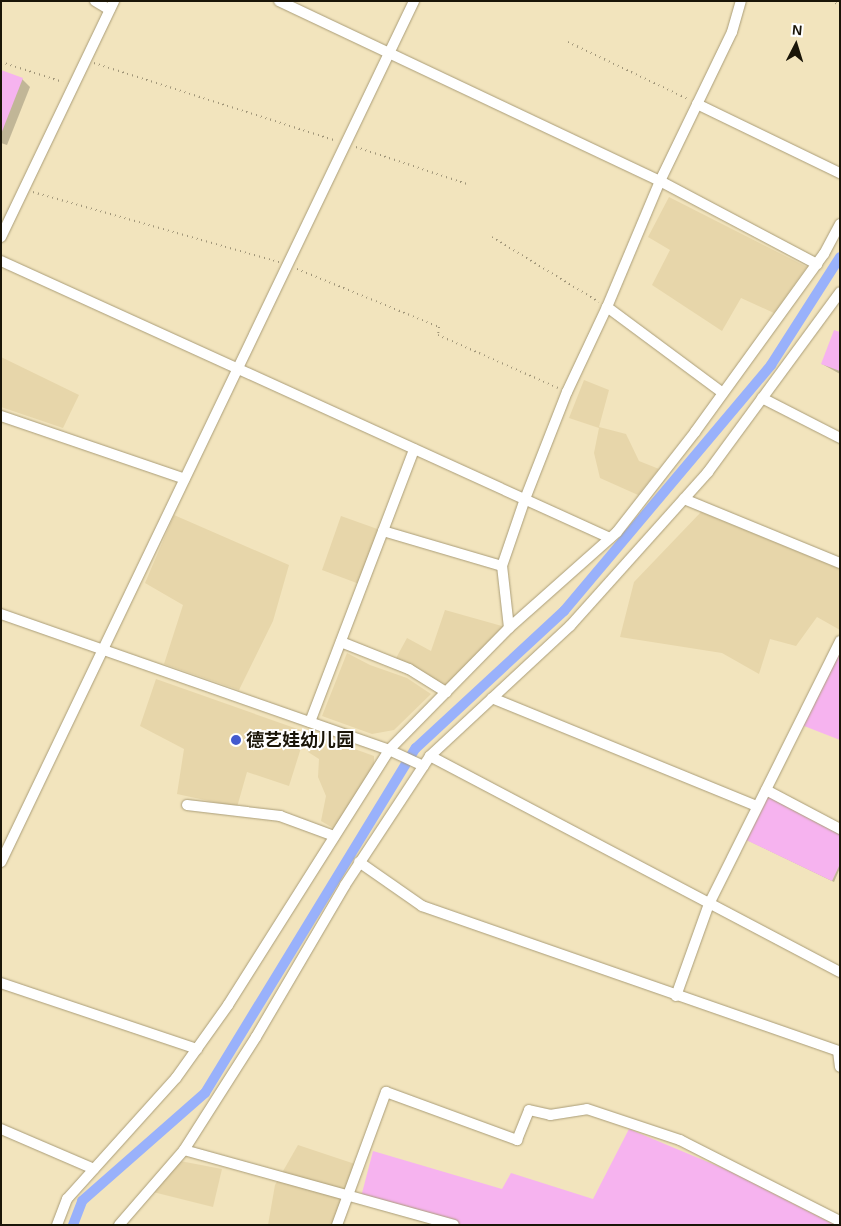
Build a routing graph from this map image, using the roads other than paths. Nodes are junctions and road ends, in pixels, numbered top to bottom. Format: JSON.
{"nodes":[{"id":1,"x":95,"y":1,"type":"edge"},
{"id":2,"x":279,"y":1,"type":"edge"},
{"id":3,"x":414,"y":1,"type":"edge"},
{"id":4,"x":741,"y":1,"type":"edge"},
{"id":5,"x":112,"y":6,"type":"edge"},
{"id":6,"x":389,"y":53,"type":"junction"},
{"id":7,"x":697,"y":104,"type":"junction"},
{"id":8,"x":840,"y":173,"type":"edge"},
{"id":9,"x":660,"y":181,"type":"junction"},
{"id":10,"x":840,"y":224,"type":"edge"},
{"id":11,"x":1,"y":236,"type":"edge"},
{"id":12,"x":1,"y":261,"type":"edge"},
{"id":13,"x":817,"y":264,"type":"junction"},
{"id":14,"x":840,"y":292,"type":"edge"},
{"id":15,"x":607,"y":307,"type":"junction"},
{"id":16,"x":237,"y":368,"type":"junction"},
{"id":17,"x":724,"y":392,"type":"junction"},
{"id":18,"x":762,"y":398,"type":"junction"},
{"id":19,"x":1,"y":416,"type":"edge"},
{"id":20,"x":840,"y":438,"type":"edge"},
{"id":21,"x":414,"y":448,"type":"junction"},
{"id":22,"x":185,"y":479,"type":"junction"},
{"id":23,"x":525,"y":499,"type":"junction"},
{"id":24,"x":684,"y":499,"type":"junction"},
{"id":25,"x":383,"y":531,"type":"junction"},
{"id":26,"x":610,"y":538,"type":"junction"},
{"id":27,"x":840,"y":563,"type":"edge"},
{"id":28,"x":502,"y":566,"type":"junction"},
{"id":29,"x":1,"y":614,"type":"edge"},
{"id":30,"x":509,"y":628,"type":"junction"},
{"id":31,"x":840,"y":641,"type":"edge"},
{"id":32,"x":341,"y":642,"type":"junction"},
{"id":33,"x":105,"y":650,"type":"junction"},
{"id":34,"x":836,"y":658,"type":"edge"},
{"id":35,"x":446,"y":692,"type":"junction"},
{"id":36,"x":492,"y":698,"type":"junction"},
{"id":37,"x":310,"y":722,"type":"junction"},
{"id":38,"x":389,"y":750,"type":"junction"},
{"id":39,"x":430,"y":756,"type":"junction"},
{"id":40,"x":423,"y":766,"type":"junction"},
{"id":41,"x":766,"y":790,"type":"junction"},
{"id":42,"x":187,"y":805,"type":"dead end"},
{"id":43,"x":757,"y":806,"type":"junction"},
{"id":44,"x":840,"y":829,"type":"edge"},
{"id":45,"x":334,"y":836,"type":"junction"},
{"id":46,"x":1,"y":862,"type":"edge"},
{"id":47,"x":360,"y":862,"type":"junction"},
{"id":48,"x":709,"y":904,"type":"junction"},
{"id":49,"x":840,"y":972,"type":"edge"},
{"id":50,"x":1,"y":983,"type":"edge"},
{"id":51,"x":676,"y":996,"type":"junction"},
{"id":52,"x":197,"y":1049,"type":"junction"},
{"id":53,"x":840,"y":1067,"type":"edge"},
{"id":54,"x":1,"y":1129,"type":"edge"},
{"id":55,"x":184,"y":1150,"type":"junction"},
{"id":56,"x":94,"y":1169,"type":"junction"},
{"id":57,"x":347,"y":1193,"type":"junction"},
{"id":58,"x":840,"y":1221,"type":"edge"},
{"id":59,"x":57,"y":1225,"type":"edge"},
{"id":60,"x":119,"y":1225,"type":"edge"},
{"id":61,"x":337,"y":1225,"type":"edge"},
{"id":62,"x":454,"y":1225,"type":"edge"}],
"edges":[{"from":1,"to":5,"type":"street"},
{"from":2,"to":6,"type":"street"},
{"from":3,"to":6,"type":"street"},
{"from":4,"to":7,"type":"street"},
{"from":5,"to":11,"type":"street"},
{"from":6,"to":9,"type":"street"},
{"from":6,"to":16,"type":"street"},
{"from":7,"to":8,"type":"street"},
{"from":7,"to":9,"type":"street"},
{"from":9,"to":13,"type":"street"},
{"from":9,"to":15,"type":"street"},
{"from":10,"to":13,"type":"street"},
{"from":12,"to":16,"type":"street"},
{"from":13,"to":17,"type":"street"},
{"from":14,"to":18,"type":"street"},
{"from":15,"to":17,"type":"street"},
{"from":15,"to":23,"type":"street"},
{"from":16,"to":21,"type":"street"},
{"from":16,"to":22,"type":"street"},
{"from":17,"to":26,"type":"street"},
{"from":18,"to":20,"type":"street"},
{"from":18,"to":24,"type":"street"},
{"from":19,"to":22,"type":"street"},
{"from":21,"to":23,"type":"street"},
{"from":21,"to":25,"type":"street"},
{"from":22,"to":33,"type":"street"},
{"from":23,"to":26,"type":"street"},
{"from":23,"to":28,"type":"street"},
{"from":24,"to":27,"type":"street"},
{"from":24,"to":36,"type":"street"},
{"from":25,"to":28,"type":"street"},
{"from":25,"to":32,"type":"street"},
{"from":26,"to":30,"type":"street"},
{"from":28,"to":30,"type":"street"},
{"from":29,"to":33,"type":"street"},
{"from":30,"to":35,"type":"street"},
{"from":31,"to":34,"type":"street"},
{"from":32,"to":35,"type":"street"},
{"from":32,"to":37,"type":"street"},
{"from":33,"to":37,"type":"street"},
{"from":33,"to":46,"type":"street"},
{"from":34,"to":41,"type":"street"},
{"from":35,"to":38,"type":"street"},
{"from":36,"to":39,"type":"street"},
{"from":36,"to":43,"type":"street"},
{"from":37,"to":38,"type":"street"},
{"from":38,"to":40,"type":"street"},
{"from":38,"to":45,"type":"street"},
{"from":39,"to":40,"type":"street"},
{"from":39,"to":48,"type":"street"},
{"from":40,"to":47,"type":"street"},
{"from":41,"to":43,"type":"street"},
{"from":41,"to":44,"type":"street"},
{"from":42,"to":45,"type":"street"},
{"from":43,"to":48,"type":"street"},
{"from":45,"to":52,"type":"street"},
{"from":47,"to":51,"type":"street"},
{"from":47,"to":55,"type":"street"},
{"from":48,"to":49,"type":"street"},
{"from":48,"to":51,"type":"street"},
{"from":50,"to":52,"type":"street"},
{"from":51,"to":53,"type":"street"},
{"from":52,"to":56,"type":"street"},
{"from":54,"to":56,"type":"street"},
{"from":55,"to":57,"type":"street"},
{"from":55,"to":60,"type":"street"},
{"from":56,"to":59,"type":"street"},
{"from":57,"to":58,"type":"street"},
{"from":57,"to":61,"type":"street"},
{"from":57,"to":62,"type":"street"}]}
